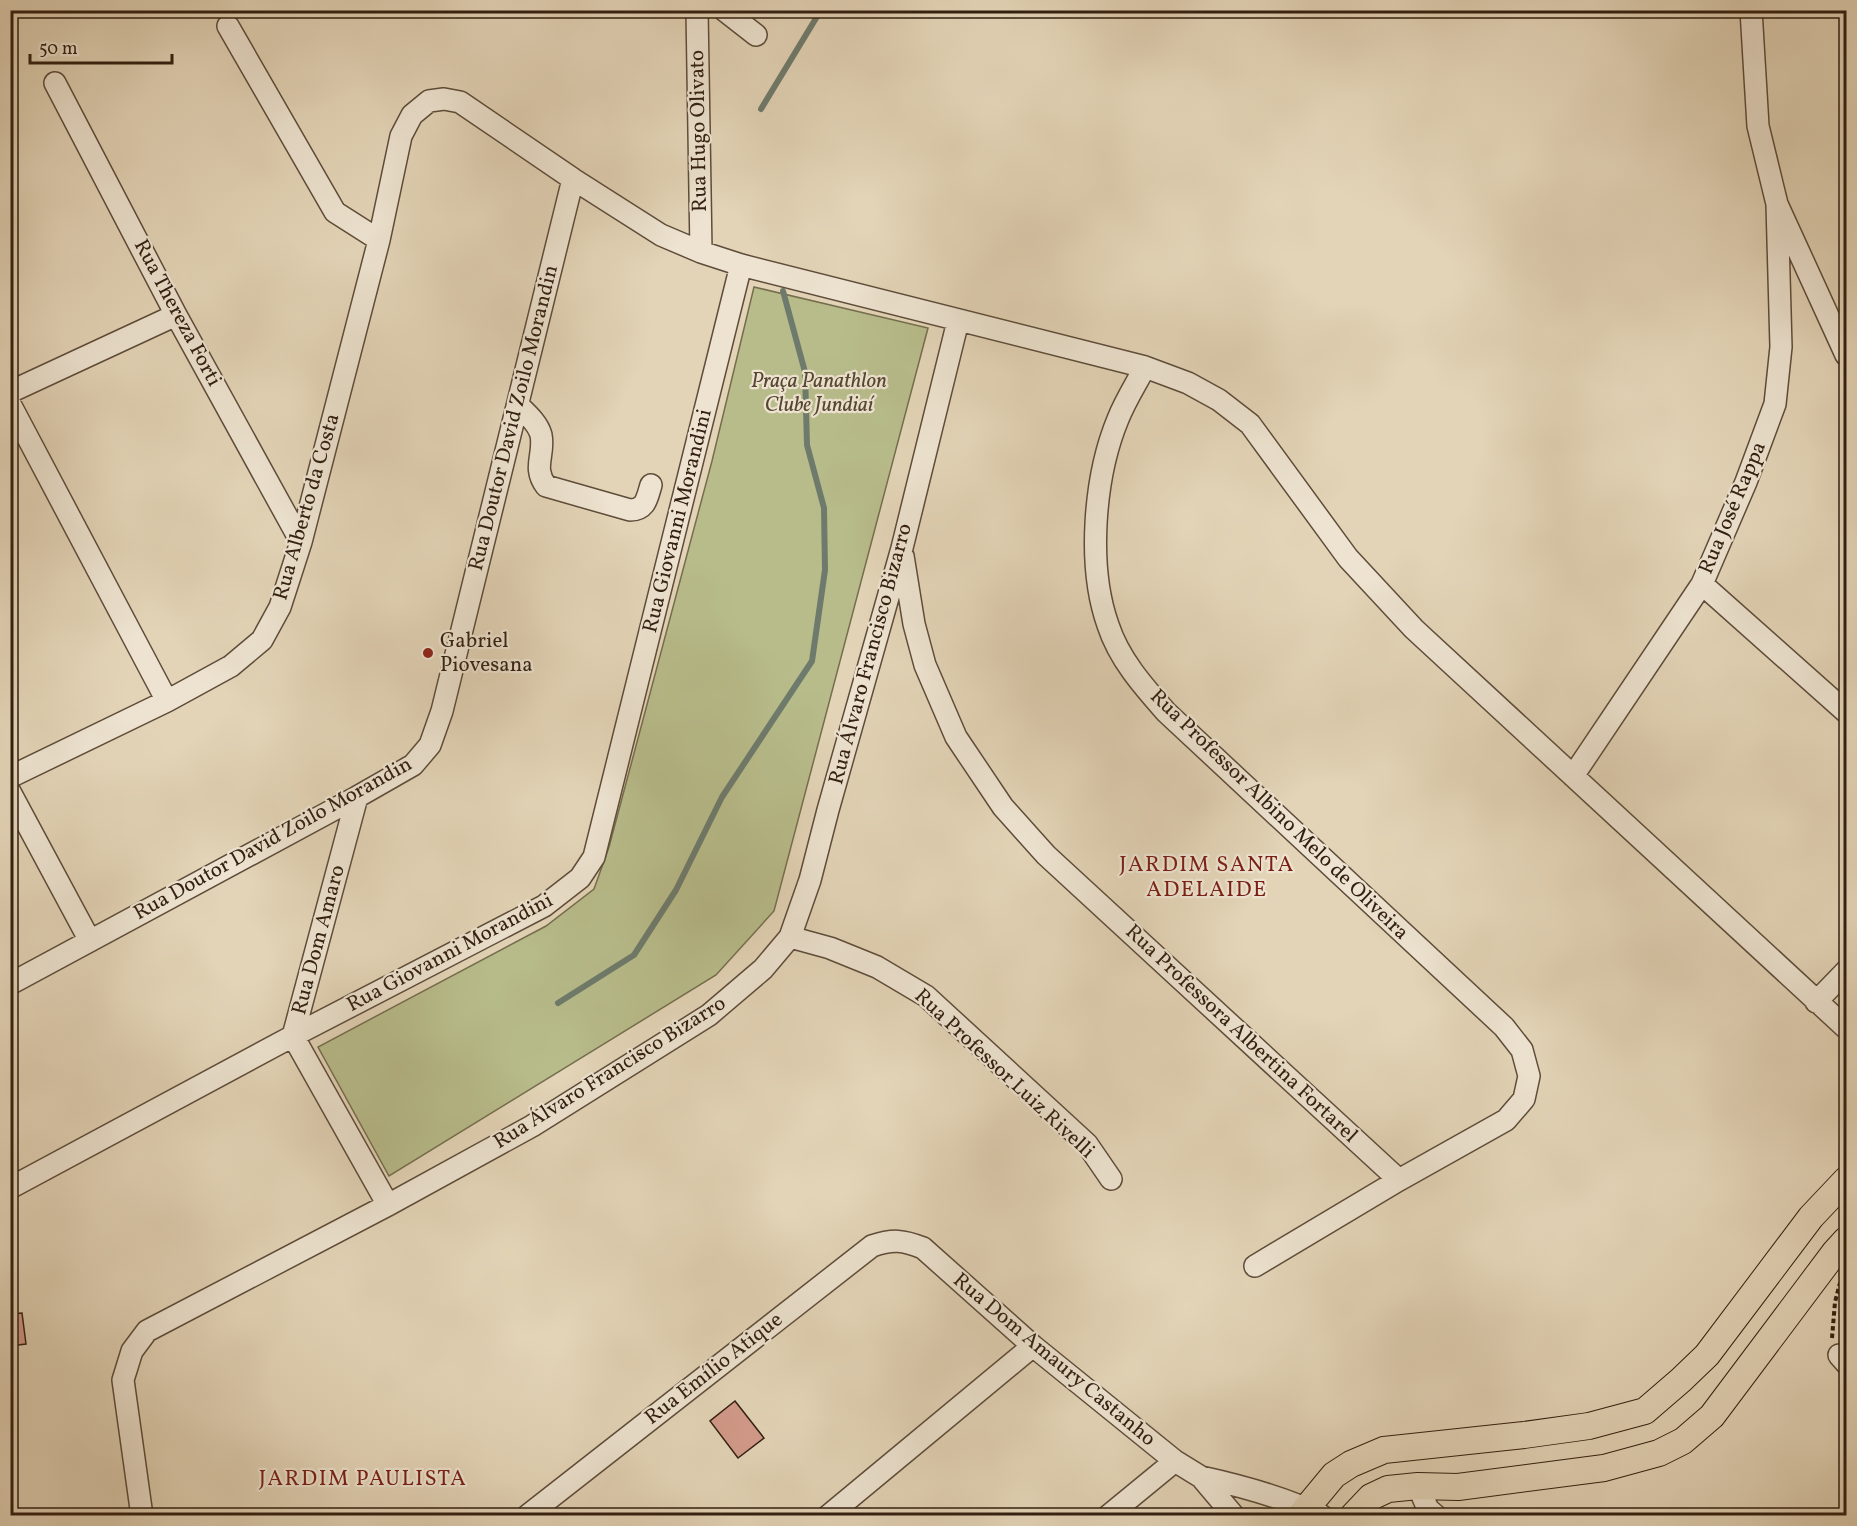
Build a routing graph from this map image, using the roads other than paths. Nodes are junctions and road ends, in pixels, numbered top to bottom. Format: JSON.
{"nodes":[{"id":1,"x":698,"y":10,"type":"edge"},
{"id":2,"x":724,"y":10,"type":"edge"},
{"id":3,"x":1751,"y":10,"type":"edge"},
{"id":4,"x":228,"y":26,"type":"dead end"},
{"id":5,"x":756,"y":35,"type":"dead end"},
{"id":6,"x":56,"y":83,"type":"dead end"},
{"id":7,"x":573,"y":179,"type":"junction"},
{"id":8,"x":1777,"y":204,"type":"junction"},
{"id":9,"x":379,"y":240,"type":"junction"},
{"id":10,"x":701,"y":252,"type":"junction"},
{"id":11,"x":741,"y":265,"type":"junction"},
{"id":12,"x":176,"y":315,"type":"junction"},
{"id":13,"x":958,"y":321,"type":"junction"},
{"id":14,"x":1846,"y":355,"type":"edge"},
{"id":15,"x":1145,"y":367,"type":"junction"},
{"id":16,"x":10,"y":392,"type":"edge"},
{"id":17,"x":10,"y":404,"type":"edge"},
{"id":18,"x":518,"y":405,"type":"junction"},
{"id":19,"x":651,"y":485,"type":"dead end"},
{"id":20,"x":301,"y":542,"type":"junction"},
{"id":21,"x":902,"y":548,"type":"junction"},
{"id":22,"x":1702,"y":584,"type":"junction"},
{"id":23,"x":167,"y":701,"type":"junction"},
{"id":24,"x":1846,"y":712,"type":"edge"},
{"id":25,"x":1573,"y":776,"type":"junction"},
{"id":26,"x":10,"y":777,"type":"edge"},
{"id":27,"x":10,"y":792,"type":"edge"},
{"id":28,"x":357,"y":797,"type":"junction"},
{"id":29,"x":790,"y":937,"type":"junction"},
{"id":30,"x":90,"y":941,"type":"junction"},
{"id":31,"x":1846,"y":971,"type":"edge"},
{"id":32,"x":10,"y":984,"type":"edge"},
{"id":33,"x":1816,"y":1002,"type":"junction"},
{"id":34,"x":1846,"y":1028,"type":"edge"},
{"id":35,"x":293,"y":1036,"type":"junction"},
{"id":36,"x":1111,"y":1179,"type":"dead end"},
{"id":37,"x":1399,"y":1180,"type":"junction"},
{"id":38,"x":1846,"y":1180,"type":"edge"},
{"id":39,"x":10,"y":1188,"type":"edge"},
{"id":40,"x":388,"y":1205,"type":"junction"},
{"id":41,"x":1846,"y":1240,"type":"edge"},
{"id":42,"x":908,"y":1242,"type":"joint"},
{"id":43,"x":1256,"y":1266,"type":"dead end"},
{"id":44,"x":1033,"y":1346,"type":"junction"},
{"id":45,"x":1175,"y":1461,"type":"junction"},
{"id":46,"x":1201,"y":1477,"type":"junction"},
{"id":47,"x":1418,"y":1486,"type":"junction"},
{"id":48,"x":1309,"y":1513,"type":"edge"},
{"id":49,"x":142,"y":1515,"type":"edge"},
{"id":50,"x":527,"y":1515,"type":"edge"},
{"id":51,"x":828,"y":1515,"type":"edge"},
{"id":52,"x":1108,"y":1515,"type":"edge"},
{"id":53,"x":1234,"y":1515,"type":"edge"},
{"id":54,"x":1353,"y":1515,"type":"edge"},
{"id":55,"x":1436,"y":1515,"type":"edge"}],
"edges":[{"from":1,"to":10,"type":"street","name":"Rua Hugo Olivato"},
{"from":2,"to":5,"type":"street"},
{"from":3,"to":8,"type":"street"},
{"from":4,"to":9,"type":"street"},
{"from":6,"to":12,"type":"street","name":"Rua Thereza Forti"},
{"from":7,"to":9,"type":"street","name":"Rua Alberto da Costa"},
{"from":7,"to":10,"type":"street"},
{"from":7,"to":18,"type":"street","name":"Rua Doutor David Zoilo Morandin"},
{"from":8,"to":14,"type":"street"},
{"from":8,"to":22,"type":"street","name":"Rua José Rappa"},
{"from":9,"to":20,"type":"street","name":"Rua Alberto da Costa"},
{"from":10,"to":11,"type":"street"},
{"from":11,"to":13,"type":"street"},
{"from":11,"to":35,"type":"street","name":"Rua Giovanni Morandini"},
{"from":12,"to":16,"type":"street"},
{"from":12,"to":20,"type":"street","name":"Rua Thereza Forti"},
{"from":13,"to":15,"type":"street"},
{"from":13,"to":21,"type":"street","name":"Rua Álvaro Francisco Bizarro"},
{"from":15,"to":25,"type":"street"},
{"from":15,"to":37,"type":"street","name":"Rua Professor Albino Melo de Oliveira"},
{"from":17,"to":23,"type":"street"},
{"from":18,"to":19,"type":"street"},
{"from":18,"to":28,"type":"street","name":"Rua Doutor David Zoilo Morandin"},
{"from":20,"to":23,"type":"street","name":"Rua Alberto da Costa"},
{"from":21,"to":29,"type":"street","name":"Rua Álvaro Francisco Bizarro"},
{"from":21,"to":37,"type":"street","name":"Rua Professora Albertina Fortarel"},
{"from":22,"to":24,"type":"street"},
{"from":22,"to":25,"type":"street","name":"Rua José Rappa"},
{"from":23,"to":26,"type":"street","name":"Rua Alberto da Costa"},
{"from":25,"to":33,"type":"street"},
{"from":27,"to":30,"type":"street"},
{"from":28,"to":30,"type":"street","name":"Rua Doutor David Zoilo Morandin"},
{"from":28,"to":35,"type":"street","name":"Rua Dom Amaro"},
{"from":29,"to":36,"type":"street","name":"Rua Professor Luiz Rivelli"},
{"from":29,"to":40,"type":"street","name":"Rua Álvaro Francisco Bizarro"},
{"from":30,"to":32,"type":"street","name":"Rua Doutor David Zoilo Morandin"},
{"from":31,"to":33,"type":"street"},
{"from":33,"to":34,"type":"street"},
{"from":35,"to":39,"type":"street","name":"Rua Giovanni Morandini"},
{"from":35,"to":40,"type":"street","name":"Rua Dom Amaro"},
{"from":37,"to":43,"type":"street","name":"Rua Professor Albino Melo de Oliveira"},
{"from":38,"to":48,"type":"main road"},
{"from":40,"to":49,"type":"street","name":"Rua Álvaro Francisco Bizarro"},
{"from":41,"to":47,"type":"main road"},
{"from":42,"to":44,"type":"street","name":"Rua Dom Amaury Castanho"},
{"from":42,"to":50,"type":"street","name":"Rua Emílio Atique"},
{"from":44,"to":45,"type":"street","name":"Rua Dom Amaury Castanho"},
{"from":44,"to":51,"type":"street"},
{"from":45,"to":46,"type":"street","name":"Rua Dom Amaury Castanho"},
{"from":45,"to":52,"type":"street"},
{"from":46,"to":48,"type":"street","name":"Rua Dom Amaury Castanho"},
{"from":46,"to":53,"type":"street","name":"Rua Dom Amaury Castanho"},
{"from":47,"to":54,"type":"main road"},
{"from":47,"to":55,"type":"street"}]}
